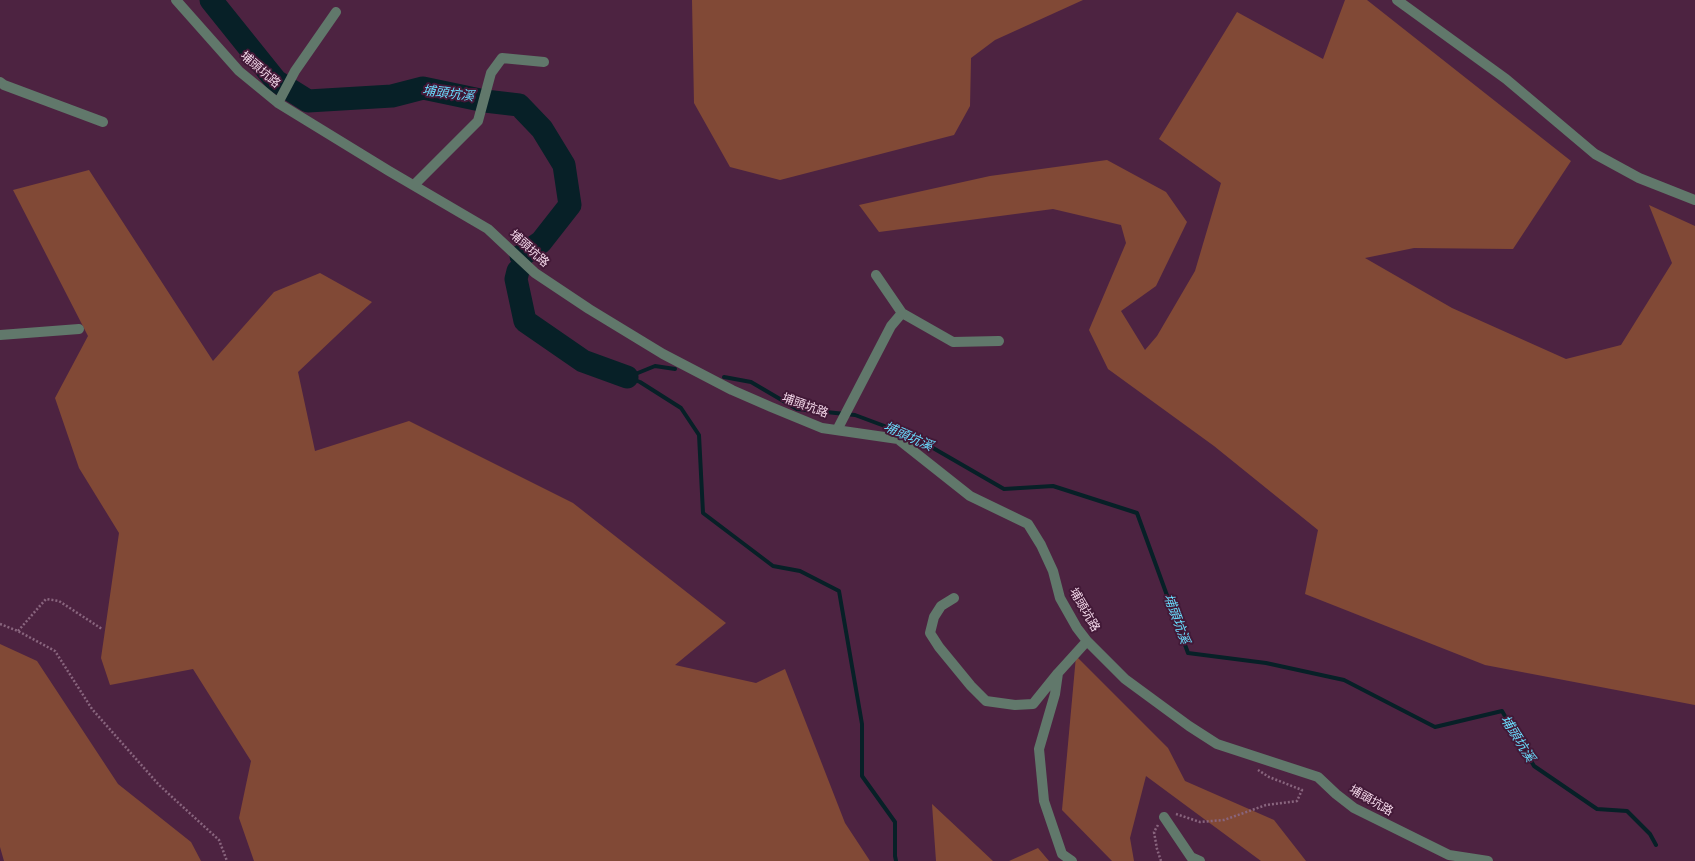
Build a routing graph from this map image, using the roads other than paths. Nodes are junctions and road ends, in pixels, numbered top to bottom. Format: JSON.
{"nodes":[{"id":1,"x":176,"y":0,"type":"edge"},
{"id":2,"x":1397,"y":0,"type":"edge"},
{"id":3,"x":336,"y":12,"type":"dead end"},
{"id":4,"x":544,"y":62,"type":"dead end"},
{"id":5,"x":0,"y":82,"type":"edge"},
{"id":6,"x":278,"y":103,"type":"junction"},
{"id":7,"x":103,"y":122,"type":"dead end"},
{"id":8,"x":414,"y":185,"type":"junction"},
{"id":9,"x":1695,"y":200,"type":"edge"},
{"id":10,"x":876,"y":275,"type":"dead end"},
{"id":11,"x":902,"y":313,"type":"junction"},
{"id":12,"x":79,"y":329,"type":"dead end"},
{"id":13,"x":0,"y":335,"type":"edge"},
{"id":14,"x":999,"y":341,"type":"dead end"},
{"id":15,"x":839,"y":426,"type":"junction"},
{"id":16,"x":954,"y":598,"type":"dead end"},
{"id":17,"x":1087,"y":641,"type":"junction"},
{"id":18,"x":1058,"y":673,"type":"junction"},
{"id":19,"x":1164,"y":817,"type":"road end"},
{"id":20,"x":1449,"y":855,"type":"junction"},
{"id":21,"x":1064,"y":858,"type":"edge"},
{"id":22,"x":1072,"y":861,"type":"edge"},
{"id":23,"x":1200,"y":861,"type":"edge"},
{"id":24,"x":1458,"y":861,"type":"edge"},
{"id":25,"x":1488,"y":861,"type":"edge"}],
"edges":[{"from":1,"to":6,"type":"street","name":"埔頭坑路"},
{"from":2,"to":9,"type":"street"},
{"from":3,"to":6,"type":"street"},
{"from":4,"to":8,"type":"street"},
{"from":5,"to":7,"type":"street"},
{"from":6,"to":8,"type":"street","name":"埔頭坑路"},
{"from":8,"to":15,"type":"street","name":"埔頭坑路"},
{"from":10,"to":11,"type":"street"},
{"from":11,"to":14,"type":"street"},
{"from":11,"to":15,"type":"street"},
{"from":12,"to":13,"type":"street"},
{"from":15,"to":17,"type":"street","name":"埔頭坑路"},
{"from":16,"to":18,"type":"street"},
{"from":17,"to":18,"type":"street"},
{"from":17,"to":20,"type":"street","name":"埔頭坑路"},
{"from":18,"to":21,"type":"street"},
{"from":19,"to":23,"type":"street"},
{"from":20,"to":24,"type":"street"},
{"from":20,"to":25,"type":"street","name":"埔頭坑路"},
{"from":21,"to":22,"type":"street"}]}
